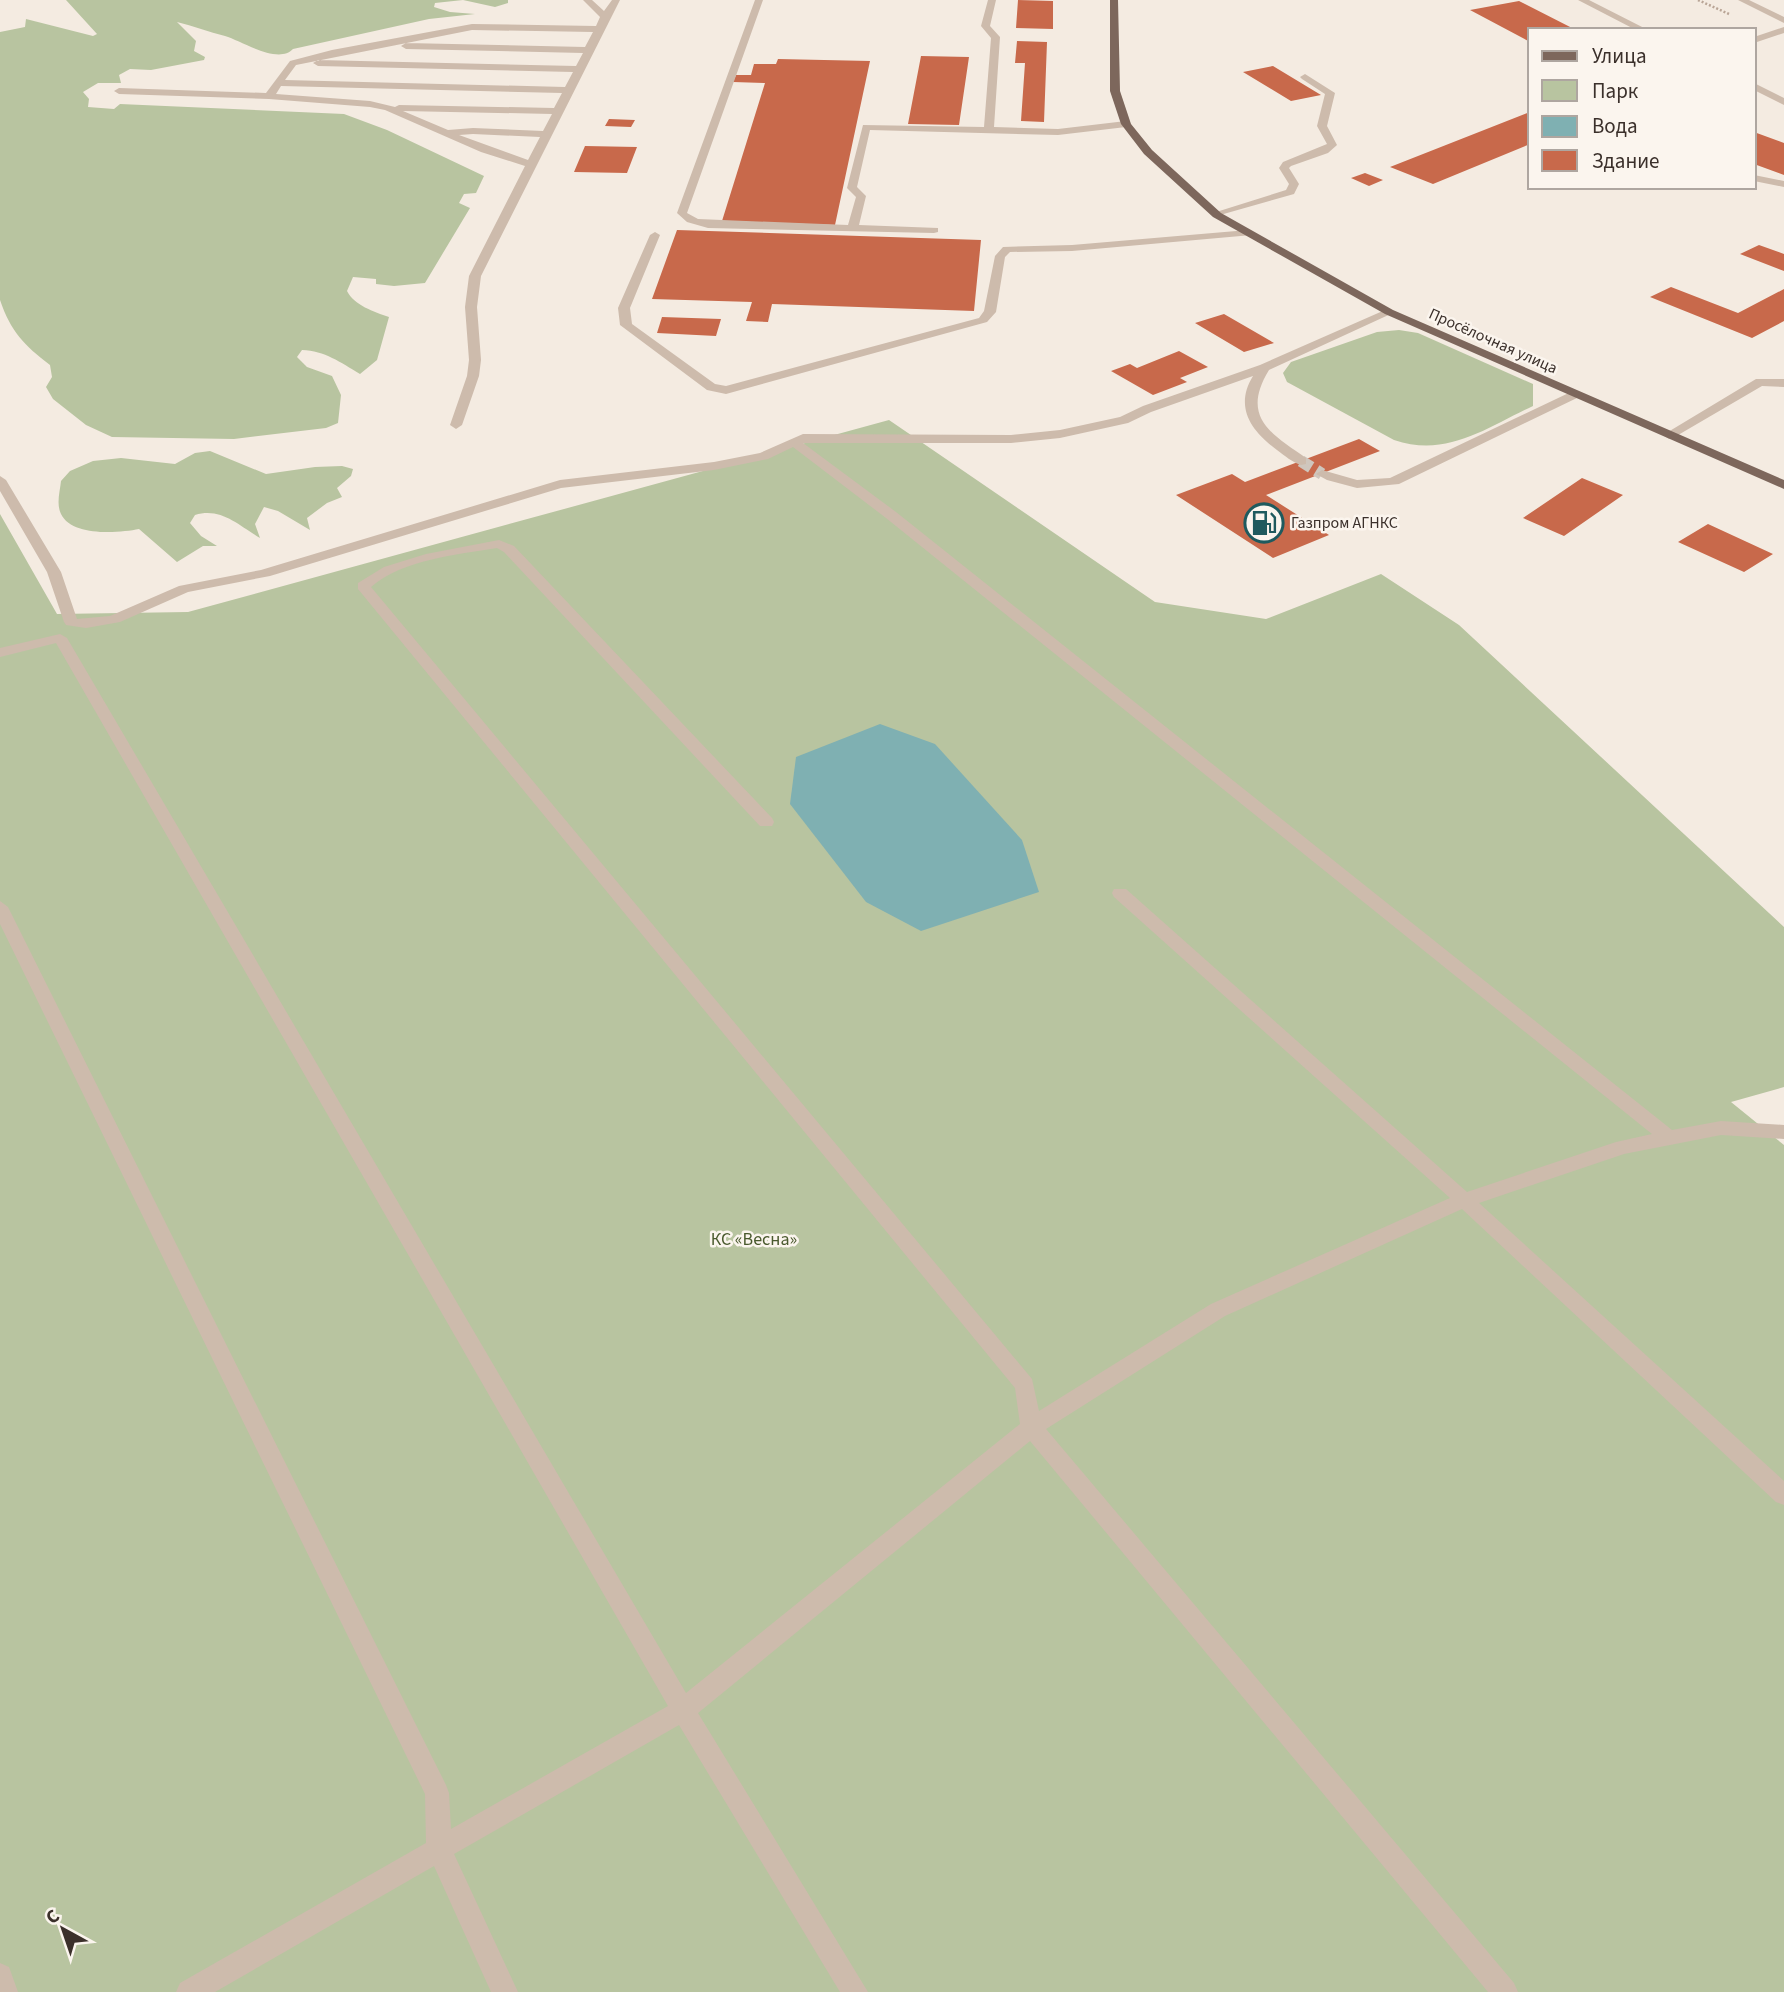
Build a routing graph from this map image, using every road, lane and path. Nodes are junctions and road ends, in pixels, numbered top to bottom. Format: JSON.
{"nodes":[{"id":1,"x":587,"y":0,"type":"edge"},
{"id":2,"x":616,"y":0,"type":"edge"},
{"id":3,"x":759,"y":0,"type":"edge"},
{"id":4,"x":992,"y":0,"type":"edge"},
{"id":5,"x":1114,"y":0,"type":"edge"},
{"id":6,"x":1582,"y":0,"type":"edge"},
{"id":7,"x":1698,"y":0,"type":"edge"},
{"id":8,"x":1742,"y":0,"type":"edge"},
{"id":9,"x":1732,"y":15,"type":"dead end"},
{"id":10,"x":605,"y":17,"type":"junction"},
{"id":11,"x":1784,"y":20,"type":"edge"},
{"id":12,"x":1640,"y":28,"type":"edge"},
{"id":13,"x":600,"y":29,"type":"junction"},
{"id":14,"x":1784,"y":30,"type":"edge"},
{"id":15,"x":1756,"y":39,"type":"edge"},
{"id":16,"x":371,"y":45,"type":"junction"},
{"id":17,"x":589,"y":50,"type":"junction"},
{"id":18,"x":293,"y":63,"type":"junction"},
{"id":19,"x":578,"y":69,"type":"junction"},
{"id":20,"x":1305,"y":77,"type":"dead end"},
{"id":21,"x":277,"y":83,"type":"junction"},
{"id":22,"x":1756,"y":87,"type":"edge"},
{"id":23,"x":569,"y":90,"type":"junction"},
{"id":24,"x":120,"y":91,"type":"dead end"},
{"id":25,"x":269,"y":96,"type":"junction"},
{"id":26,"x":1784,"y":102,"type":"edge"},
{"id":27,"x":388,"y":108,"type":"junction"},
{"id":28,"x":558,"y":111,"type":"junction"},
{"id":29,"x":1126,"y":124,"type":"junction"},
{"id":30,"x":989,"y":130,"type":"junction"},
{"id":31,"x":445,"y":133,"type":"junction"},
{"id":32,"x":547,"y":134,"type":"junction"},
{"id":33,"x":531,"y":164,"type":"junction"},
{"id":34,"x":1756,"y":179,"type":"edge"},
{"id":35,"x":1784,"y":184,"type":"edge"},
{"id":36,"x":1217,"y":215,"type":"junction"},
{"id":37,"x":853,"y":228,"type":"junction"},
{"id":38,"x":934,"y":230,"type":"dead end"},
{"id":39,"x":1248,"y":233,"type":"junction"},
{"id":40,"x":655,"y":235,"type":"dead end"},
{"id":41,"x":1389,"y":313,"type":"junction"},
{"id":42,"x":1264,"y":368,"type":"junction"},
{"id":43,"x":1784,"y":383,"type":"edge"},
{"id":44,"x":1575,"y":394,"type":"junction"},
{"id":45,"x":456,"y":425,"type":"dead end"},
{"id":46,"x":1669,"y":435,"type":"junction"},
{"id":47,"x":793,"y":441,"type":"junction"},
{"id":48,"x":1301,"y":461,"type":"tunnel mouth"},
{"id":49,"x":1322,"y":474,"type":"tunnel mouth"},
{"id":50,"x":0,"y":480,"type":"edge"},
{"id":51,"x":1784,"y":485,"type":"edge"},
{"id":52,"x":0,"y":653,"type":"edge"},
{"id":53,"x":766,"y":822,"type":"dead end"},
{"id":54,"x":1120,"y":893,"type":"dead end"},
{"id":55,"x":0,"y":907,"type":"edge"},
{"id":56,"x":1784,"y":1132,"type":"edge"},
{"id":57,"x":1669,"y":1138,"type":"junction"},
{"id":58,"x":1462,"y":1201,"type":"junction"},
{"id":59,"x":1031,"y":1427,"type":"junction"},
{"id":60,"x":1784,"y":1495,"type":"edge"},
{"id":61,"x":682,"y":1710,"type":"junction"},
{"id":62,"x":439,"y":1850,"type":"junction"},
{"id":63,"x":0,"y":1976,"type":"edge"},
{"id":64,"x":5,"y":1992,"type":"edge"},
{"id":65,"x":189,"y":1992,"type":"edge"},
{"id":66,"x":505,"y":1992,"type":"edge"},
{"id":67,"x":855,"y":1992,"type":"edge"},
{"id":68,"x":1505,"y":1992,"type":"edge"}],
"edges":[{"from":1,"to":10,"type":"street"},
{"from":2,"to":10,"type":"street"},
{"from":3,"to":37,"type":"street"},
{"from":4,"to":30,"type":"street"},
{"from":5,"to":29,"type":"main road","name":"Просёлочная улица"},
{"from":6,"to":12,"type":"street"},
{"from":7,"to":9,"type":"path"},
{"from":8,"to":11,"type":"street"},
{"from":10,"to":13,"type":"street"},
{"from":13,"to":16,"type":"street"},
{"from":13,"to":17,"type":"street"},
{"from":14,"to":15,"type":"street"},
{"from":16,"to":17,"type":"street"},
{"from":16,"to":18,"type":"street"},
{"from":17,"to":19,"type":"street"},
{"from":18,"to":19,"type":"street"},
{"from":18,"to":21,"type":"street"},
{"from":19,"to":23,"type":"street"},
{"from":20,"to":36,"type":"street"},
{"from":21,"to":23,"type":"street"},
{"from":21,"to":25,"type":"street"},
{"from":22,"to":26,"type":"street"},
{"from":23,"to":28,"type":"street"},
{"from":24,"to":25,"type":"street"},
{"from":25,"to":27,"type":"street"},
{"from":27,"to":28,"type":"street"},
{"from":27,"to":31,"type":"street"},
{"from":28,"to":32,"type":"street"},
{"from":29,"to":30,"type":"street"},
{"from":29,"to":36,"type":"main road","name":"Просёлочная улица"},
{"from":30,"to":37,"type":"street"},
{"from":31,"to":32,"type":"street"},
{"from":31,"to":33,"type":"street"},
{"from":32,"to":33,"type":"street"},
{"from":33,"to":45,"type":"street"},
{"from":34,"to":35,"type":"street"},
{"from":36,"to":39,"type":"main road","name":"Просёлочная улица"},
{"from":37,"to":38,"type":"street"},
{"from":39,"to":40,"type":"street"},
{"from":39,"to":41,"type":"main road","name":"Просёлочная улица"},
{"from":41,"to":42,"type":"street"},
{"from":41,"to":44,"type":"main road","name":"Просёлочная улица"},
{"from":42,"to":47,"type":"street"},
{"from":42,"to":48,"type":"street"},
{"from":43,"to":46,"type":"street"},
{"from":44,"to":46,"type":"main road","name":"Просёлочная улица"},
{"from":44,"to":49,"type":"street"},
{"from":46,"to":51,"type":"main road","name":"Просёлочная улица"},
{"from":47,"to":50,"type":"street"},
{"from":47,"to":57,"type":"street"},
{"from":52,"to":61,"type":"street"},
{"from":53,"to":59,"type":"street"},
{"from":54,"to":58,"type":"street"},
{"from":55,"to":62,"type":"street"},
{"from":56,"to":57,"type":"street"},
{"from":57,"to":58,"type":"street"},
{"from":58,"to":59,"type":"street"},
{"from":58,"to":60,"type":"street"},
{"from":59,"to":61,"type":"street"},
{"from":59,"to":68,"type":"street"},
{"from":61,"to":62,"type":"street"},
{"from":61,"to":67,"type":"street"},
{"from":62,"to":65,"type":"street"},
{"from":62,"to":66,"type":"street"},
{"from":63,"to":64,"type":"street"}]}
